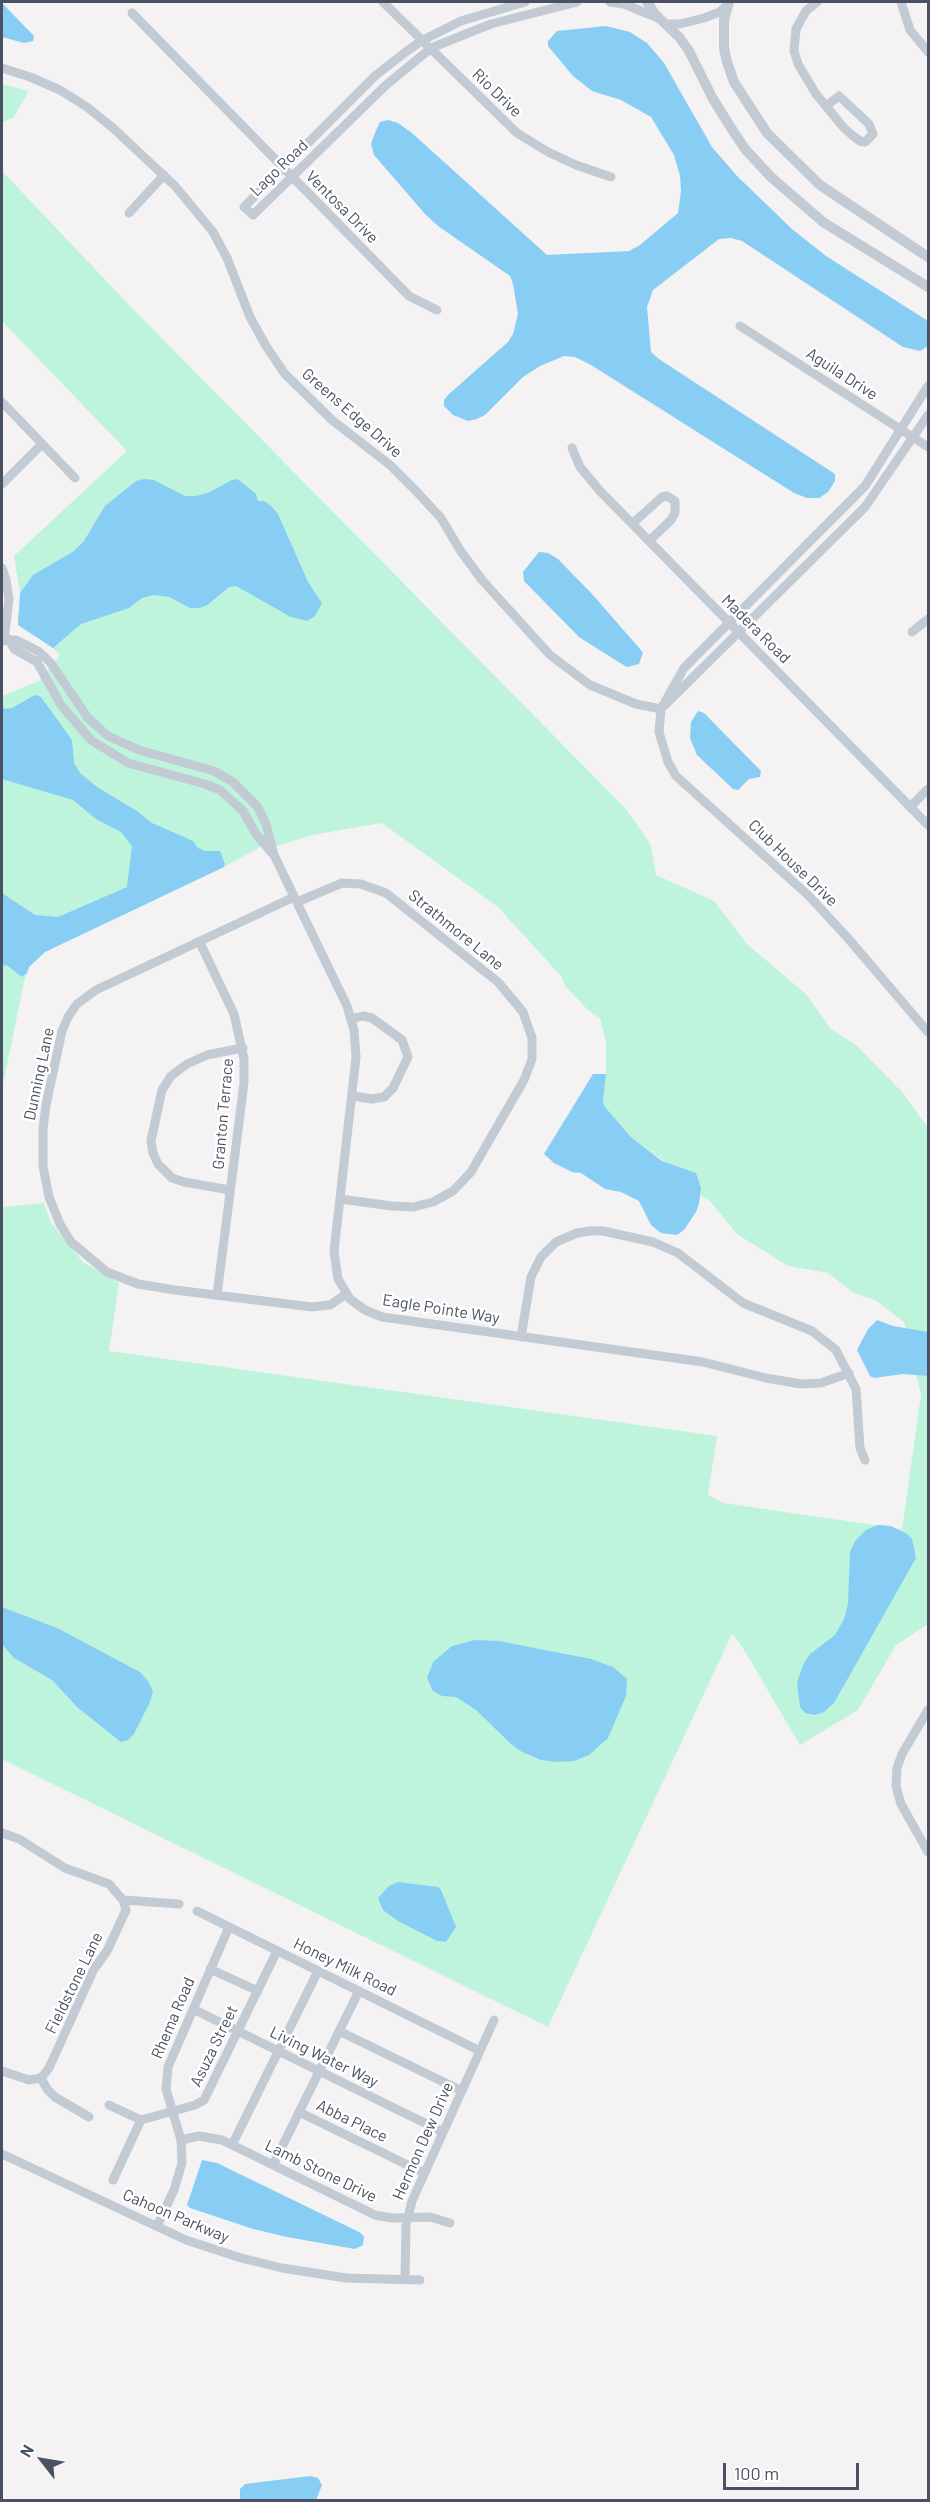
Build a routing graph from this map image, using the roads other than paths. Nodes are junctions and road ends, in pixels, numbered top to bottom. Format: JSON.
{"nodes":[{"id":1,"x":383,"y":2,"type":"edge"},
{"id":2,"x":525,"y":2,"type":"edge"},
{"id":3,"x":577,"y":2,"type":"edge"},
{"id":4,"x":610,"y":2,"type":"edge"},
{"id":5,"x":647,"y":2,"type":"edge"},
{"id":6,"x":729,"y":2,"type":"edge"},
{"id":7,"x":816,"y":2,"type":"edge"},
{"id":8,"x":901,"y":2,"type":"edge"},
{"id":9,"x":132,"y":13,"type":"dead end"},
{"id":10,"x":662,"y":22,"type":"junction"},
{"id":11,"x":423,"y":40,"type":"junction"},
{"id":12,"x":431,"y":48,"type":"junction"},
{"id":13,"x":928,"y":52,"type":"edge"},
{"id":14,"x":2,"y":68,"type":"edge"},
{"id":15,"x":826,"y":106,"type":"junction"},
{"id":16,"x":284,"y":169,"type":"junction"},
{"id":17,"x":164,"y":176,"type":"junction"},
{"id":18,"x":292,"y":177,"type":"junction"},
{"id":19,"x":611,"y":177,"type":"dead end"},
{"id":20,"x":129,"y":213,"type":"dead end"},
{"id":21,"x":928,"y":257,"type":"edge"},
{"id":22,"x":928,"y":287,"type":"edge"},
{"id":23,"x":436,"y":310,"type":"dead end"},
{"id":24,"x":740,"y":326,"type":"dead end"},
{"id":25,"x":928,"y":386,"type":"edge"},
{"id":26,"x":2,"y":402,"type":"edge"},
{"id":27,"x":928,"y":415,"type":"edge"},
{"id":28,"x":902,"y":431,"type":"junction"},
{"id":29,"x":913,"y":438,"type":"junction"},
{"id":30,"x":42,"y":444,"type":"junction"},
{"id":31,"x":572,"y":447,"type":"dead end"},
{"id":32,"x":928,"y":447,"type":"edge"},
{"id":33,"x":75,"y":478,"type":"dead end"},
{"id":34,"x":2,"y":484,"type":"edge"},
{"id":35,"x":633,"y":523,"type":"junction"},
{"id":36,"x":650,"y":541,"type":"junction"},
{"id":37,"x":2,"y":568,"type":"edge"},
{"id":38,"x":928,"y":619,"type":"edge"},
{"id":39,"x":730,"y":624,"type":"junction"},
{"id":40,"x":912,"y":632,"type":"dead end"},
{"id":41,"x":740,"y":634,"type":"junction"},
{"id":42,"x":5,"y":640,"type":"edge"},
{"id":43,"x":661,"y":709,"type":"junction"},
{"id":44,"x":928,"y":789,"type":"edge"},
{"id":45,"x":910,"y":807,"type":"junction"},
{"id":46,"x":928,"y":825,"type":"edge"},
{"id":47,"x":274,"y":855,"type":"junction"},
{"id":48,"x":296,"y":899,"type":"junction"},
{"id":49,"x":200,"y":943,"type":"junction"},
{"id":50,"x":351,"y":1019,"type":"junction"},
{"id":51,"x":928,"y":1032,"type":"edge"},
{"id":52,"x":243,"y":1048,"type":"junction"},
{"id":53,"x":353,"y":1096,"type":"junction"},
{"id":54,"x":230,"y":1190,"type":"junction"},
{"id":55,"x":340,"y":1199,"type":"junction"},
{"id":56,"x":346,"y":1294,"type":"junction"},
{"id":57,"x":217,"y":1296,"type":"junction"},
{"id":58,"x":521,"y":1337,"type":"junction"},
{"id":59,"x":849,"y":1372,"type":"junction"},
{"id":60,"x":865,"y":1460,"type":"dead end"},
{"id":61,"x":928,"y":1710,"type":"edge"},
{"id":62,"x":2,"y":1833,"type":"edge"},
{"id":63,"x":928,"y":1852,"type":"edge"},
{"id":64,"x":123,"y":1900,"type":"junction"},
{"id":65,"x":179,"y":1904,"type":"dead end"},
{"id":66,"x":197,"y":1911,"type":"dead end"},
{"id":67,"x":229,"y":1927,"type":"junction"},
{"id":68,"x":277,"y":1951,"type":"junction"},
{"id":69,"x":210,"y":1969,"type":"junction"},
{"id":70,"x":318,"y":1971,"type":"junction"},
{"id":71,"x":258,"y":1991,"type":"junction"},
{"id":72,"x":359,"y":1991,"type":"junction"},
{"id":73,"x":193,"y":2009,"type":"junction"},
{"id":74,"x":494,"y":2020,"type":"dead end"},
{"id":75,"x":339,"y":2031,"type":"junction"},
{"id":76,"x":238,"y":2032,"type":"junction"},
{"id":77,"x":480,"y":2050,"type":"junction"},
{"id":78,"x":278,"y":2051,"type":"junction"},
{"id":79,"x":2,"y":2071,"type":"edge"},
{"id":80,"x":320,"y":2072,"type":"junction"},
{"id":81,"x":41,"y":2078,"type":"junction"},
{"id":82,"x":462,"y":2091,"type":"junction"},
{"id":83,"x":109,"y":2105,"type":"dead end"},
{"id":84,"x":171,"y":2110,"type":"junction"},
{"id":85,"x":299,"y":2112,"type":"junction"},
{"id":86,"x":89,"y":2117,"type":"dead end"},
{"id":87,"x":141,"y":2120,"type":"junction"},
{"id":88,"x":443,"y":2132,"type":"junction"},
{"id":89,"x":181,"y":2140,"type":"junction"},
{"id":90,"x":232,"y":2145,"type":"junction"},
{"id":91,"x":2,"y":2154,"type":"edge"},
{"id":92,"x":273,"y":2165,"type":"junction"},
{"id":93,"x":424,"y":2173,"type":"junction"},
{"id":94,"x":113,"y":2180,"type":"dead end"},
{"id":95,"x":407,"y":2218,"type":"junction"},
{"id":96,"x":450,"y":2223,"type":"dead end"},
{"id":97,"x":157,"y":2226,"type":"junction"},
{"id":98,"x":405,"y":2280,"type":"junction"},
{"id":99,"x":420,"y":2280,"type":"dead end"}],
"edges":[{"from":1,"to":11,"type":"street","name":"Rio Drive"},
{"from":2,"to":11,"type":"street","name":"Lago Road"},
{"from":3,"to":12,"type":"street","name":"Lago Road"},
{"from":4,"to":10,"type":"street"},
{"from":5,"to":10,"type":"street"},
{"from":6,"to":10,"type":"street"},
{"from":6,"to":21,"type":"street"},
{"from":7,"to":15,"type":"street"},
{"from":8,"to":13,"type":"street"},
{"from":9,"to":16,"type":"street","name":"Ventosa Drive"},
{"from":10,"to":22,"type":"street"},
{"from":11,"to":12,"type":"street","name":"Rio Drive"},
{"from":11,"to":16,"type":"street","name":"Lago Road"},
{"from":12,"to":18,"type":"street","name":"Lago Road"},
{"from":12,"to":19,"type":"street","name":"Rio Drive"},
{"from":14,"to":17,"type":"street","name":"Greens Edge Drive"},
{"from":15,"to":15,"type":"street"},
{"from":16,"to":18,"type":"street","name":"Ventosa Drive"},
{"from":16,"to":18,"type":"street","name":"Lago Road"},
{"from":17,"to":20,"type":"street"},
{"from":17,"to":43,"type":"street","name":"Greens Edge Drive"},
{"from":18,"to":23,"type":"street","name":"Ventosa Drive"},
{"from":24,"to":28,"type":"street","name":"Aguila Drive"},
{"from":25,"to":28,"type":"street","name":"Club House Drive"},
{"from":26,"to":30,"type":"street"},
{"from":27,"to":29,"type":"street"},
{"from":28,"to":29,"type":"street","name":"Aguila Drive"},
{"from":28,"to":39,"type":"street","name":"Club House Drive"},
{"from":29,"to":32,"type":"street","name":"Aguila Drive"},
{"from":29,"to":41,"type":"street"},
{"from":30,"to":33,"type":"street"},
{"from":30,"to":34,"type":"street"},
{"from":31,"to":35,"type":"street","name":"Madera Road"},
{"from":35,"to":36,"type":"street","name":"Madera Road"},
{"from":35,"to":36,"type":"street"},
{"from":36,"to":39,"type":"street","name":"Madera Road"},
{"from":37,"to":42,"type":"street"},
{"from":38,"to":40,"type":"street"},
{"from":39,"to":41,"type":"street","name":"Madera Road"},
{"from":39,"to":43,"type":"street","name":"Club House Drive"},
{"from":41,"to":43,"type":"street"},
{"from":41,"to":45,"type":"street","name":"Madera Road"},
{"from":42,"to":47,"type":"street"},
{"from":42,"to":47,"type":"street"},
{"from":43,"to":51,"type":"street","name":"Club House Drive"},
{"from":44,"to":45,"type":"street"},
{"from":45,"to":46,"type":"street","name":"Madera Road"},
{"from":47,"to":48,"type":"street"},
{"from":48,"to":49,"type":"street","name":"Dunning Lane"},
{"from":48,"to":50,"type":"street"},
{"from":48,"to":55,"type":"street","name":"Strathmore Lane"},
{"from":49,"to":52,"type":"street","name":"Granton Terrace"},
{"from":49,"to":57,"type":"street","name":"Dunning Lane"},
{"from":50,"to":53,"type":"street"},
{"from":50,"to":53,"type":"street"},
{"from":52,"to":54,"type":"street","name":"Granton Terrace"},
{"from":52,"to":54,"type":"street"},
{"from":53,"to":55,"type":"street"},
{"from":54,"to":57,"type":"street","name":"Granton Terrace"},
{"from":55,"to":56,"type":"street"},
{"from":56,"to":57,"type":"street","name":"Dunning Lane"},
{"from":56,"to":58,"type":"street","name":"Eagle Pointe Way"},
{"from":58,"to":59,"type":"street","name":"Eagle Pointe Way"},
{"from":58,"to":59,"type":"street"},
{"from":59,"to":60,"type":"street"},
{"from":61,"to":63,"type":"street"},
{"from":62,"to":64,"type":"street"},
{"from":64,"to":65,"type":"street"},
{"from":64,"to":81,"type":"street","name":"Fieldstone Lane"},
{"from":66,"to":67,"type":"street","name":"Honey Milk Road"},
{"from":67,"to":68,"type":"street","name":"Honey Milk Road"},
{"from":67,"to":69,"type":"street","name":"Rhema Road"},
{"from":68,"to":70,"type":"street","name":"Honey Milk Road"},
{"from":68,"to":71,"type":"street","name":"Asuza Street"},
{"from":69,"to":71,"type":"street"},
{"from":69,"to":73,"type":"street","name":"Rhema Road"},
{"from":70,"to":72,"type":"street","name":"Honey Milk Road"},
{"from":70,"to":78,"type":"street"},
{"from":71,"to":76,"type":"street","name":"Asuza Street"},
{"from":72,"to":75,"type":"street"},
{"from":72,"to":77,"type":"street","name":"Honey Milk Road"},
{"from":73,"to":76,"type":"street","name":"Living Water Way"},
{"from":73,"to":84,"type":"street","name":"Rhema Road"},
{"from":74,"to":77,"type":"street","name":"Hermon Dew Drive"},
{"from":75,"to":80,"type":"street"},
{"from":75,"to":82,"type":"street"},
{"from":76,"to":78,"type":"street","name":"Living Water Way"},
{"from":76,"to":84,"type":"street","name":"Asuza Street"},
{"from":77,"to":82,"type":"street","name":"Hermon Dew Drive"},
{"from":78,"to":80,"type":"street","name":"Living Water Way"},
{"from":78,"to":90,"type":"street"},
{"from":79,"to":81,"type":"street"},
{"from":80,"to":85,"type":"street"},
{"from":80,"to":88,"type":"street","name":"Living Water Way"},
{"from":81,"to":86,"type":"street"},
{"from":82,"to":88,"type":"street","name":"Hermon Dew Drive"},
{"from":83,"to":87,"type":"street"},
{"from":84,"to":87,"type":"street","name":"Asuza Street"},
{"from":84,"to":89,"type":"street","name":"Rhema Road"},
{"from":85,"to":92,"type":"street"},
{"from":85,"to":93,"type":"street","name":"Abba Place"},
{"from":87,"to":94,"type":"street"},
{"from":88,"to":93,"type":"street","name":"Hermon Dew Drive"},
{"from":89,"to":90,"type":"street","name":"Lamb Stone Drive"},
{"from":89,"to":97,"type":"street","name":"Rhema Road"},
{"from":90,"to":92,"type":"street","name":"Lamb Stone Drive"},
{"from":91,"to":97,"type":"street","name":"Cahoon Parkway"},
{"from":92,"to":95,"type":"street","name":"Lamb Stone Drive"},
{"from":93,"to":95,"type":"street","name":"Hermon Dew Drive"},
{"from":95,"to":96,"type":"street","name":"Lamb Stone Drive"},
{"from":95,"to":98,"type":"street","name":"Hermon Dew Drive"},
{"from":97,"to":98,"type":"street","name":"Cahoon Parkway"},
{"from":98,"to":99,"type":"street","name":"Cahoon Parkway"}]}
